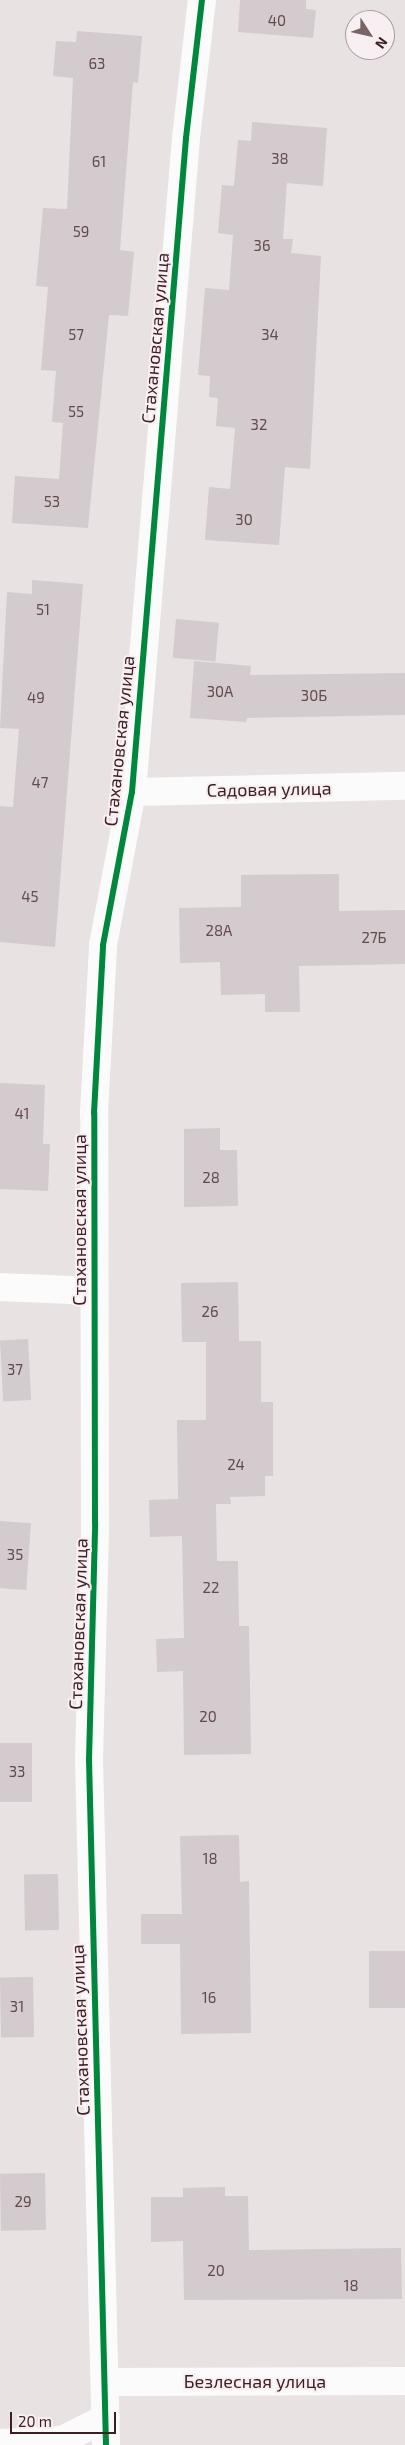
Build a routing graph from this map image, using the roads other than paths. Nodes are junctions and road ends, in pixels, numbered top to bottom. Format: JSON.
{"nodes":[{"id":1,"x":202,"y":0,"type":"edge"},
{"id":2,"x":405,"y":786,"type":"edge"},
{"id":3,"x":132,"y":792,"type":"junction"},
{"id":4,"x":0,"y":1287,"type":"edge"},
{"id":5,"x":94,"y":1291,"type":"junction"},
{"id":6,"x":405,"y":2381,"type":"edge"},
{"id":7,"x":105,"y":2382,"type":"junction"},
{"id":8,"x":106,"y":2418,"type":"junction"},
{"id":9,"x":0,"y":2443,"type":"edge"},
{"id":10,"x":106,"y":2445,"type":"edge"}],
"edges":[{"from":1,"to":3,"type":"street","name":"Стахановская улица"},
{"from":2,"to":3,"type":"street","name":"Садовая улица"},
{"from":3,"to":5,"type":"street","name":"Стахановская улица"},
{"from":4,"to":5,"type":"street"},
{"from":5,"to":7,"type":"street","name":"Стахановская улица"},
{"from":6,"to":7,"type":"street","name":"Безлесная улица"},
{"from":7,"to":8,"type":"street","name":"Стахановская улица"},
{"from":8,"to":9,"type":"street"},
{"from":8,"to":10,"type":"street","name":"Стахановская улица"}]}
